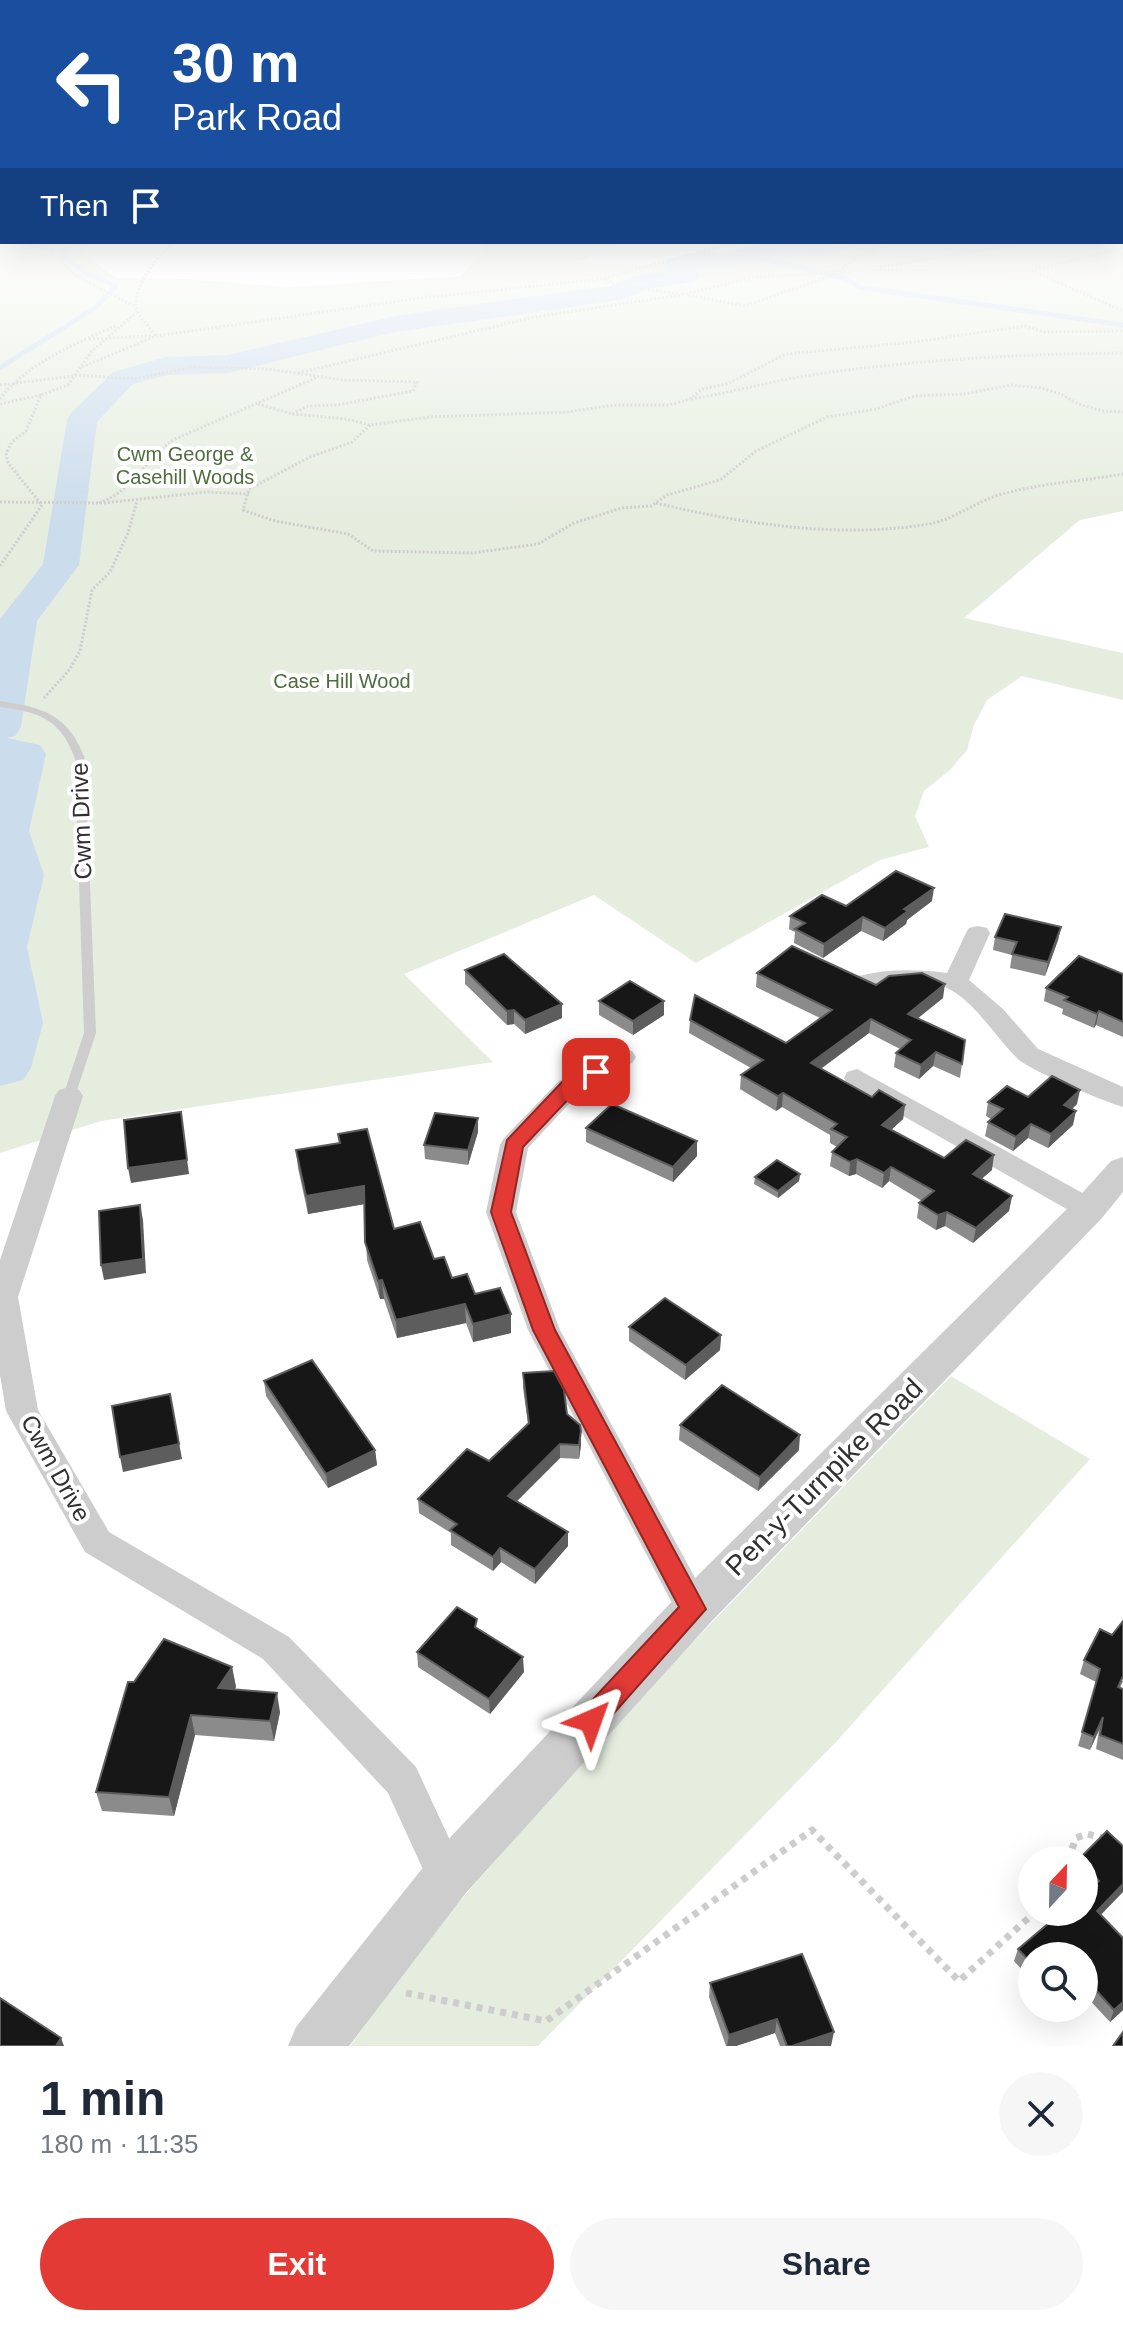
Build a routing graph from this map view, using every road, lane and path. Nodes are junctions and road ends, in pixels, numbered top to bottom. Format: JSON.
{"nodes":[{"id":1,"x":109,"y":328,"type":"edge"},
{"id":2,"x":116,"y":328,"type":"edge"},
{"id":3,"x":150,"y":328,"type":"edge"},
{"id":4,"x":208,"y":328,"type":"edge"},
{"id":5,"x":486,"y":328,"type":"edge"},
{"id":6,"x":1008,"y":328,"type":"edge"},
{"id":7,"x":1033,"y":328,"type":"edge"},
{"id":8,"x":1123,"y":331,"type":"edge"},
{"id":9,"x":156,"y":336,"type":"junction"},
{"id":10,"x":107,"y":337,"type":"junction"},
{"id":11,"x":85,"y":339,"type":"junction"},
{"id":12,"x":1123,"y":353,"type":"edge"},
{"id":13,"x":82,"y":367,"type":"junction"},
{"id":14,"x":298,"y":373,"type":"junction"},
{"id":15,"x":75,"y":376,"type":"junction"},
{"id":16,"x":318,"y":377,"type":"junction"},
{"id":17,"x":15,"y":381,"type":"junction"},
{"id":18,"x":0,"y":385,"type":"edge"},
{"id":19,"x":42,"y":395,"type":"junction"},
{"id":20,"x":690,"y":399,"type":"junction"},
{"id":21,"x":0,"y":401,"type":"edge"},
{"id":22,"x":258,"y":404,"type":"junction"},
{"id":23,"x":1123,"y":412,"type":"edge"},
{"id":24,"x":292,"y":414,"type":"junction"},
{"id":25,"x":370,"y":425,"type":"junction"},
{"id":26,"x":6,"y":453,"type":"junction"},
{"id":27,"x":0,"y":457,"type":"edge"},
{"id":28,"x":1123,"y":474,"type":"edge"},
{"id":29,"x":249,"y":494,"type":"junction"},
{"id":30,"x":137,"y":501,"type":"junction"},
{"id":31,"x":0,"y":502,"type":"edge"},
{"id":32,"x":99,"y":503,"type":"junction"},
{"id":33,"x":655,"y":503,"type":"junction"},
{"id":34,"x":42,"y":505,"type":"junction"},
{"id":35,"x":0,"y":566,"type":"edge"},
{"id":36,"x":0,"y":704,"type":"edge"},
{"id":37,"x":34,"y":709,"type":"junction"},
{"id":38,"x":978,"y":933,"type":"dead end"},
{"id":39,"x":867,"y":981,"type":"edge"},
{"id":40,"x":956,"y":982,"type":"junction"},
{"id":41,"x":623,"y":1057,"type":"dead end"},
{"id":42,"x":857,"y":1078,"type":"dead end"},
{"id":43,"x":69,"y":1096,"type":"joint"},
{"id":44,"x":1123,"y":1098,"type":"edge"},
{"id":45,"x":1123,"y":1169,"type":"edge"},
{"id":46,"x":1089,"y":1209,"type":"junction"},
{"id":47,"x":694,"y":1609,"type":"junction"},
{"id":48,"x":1073,"y":1846,"type":"edge"},
{"id":49,"x":1115,"y":1846,"type":"edge"},
{"id":50,"x":447,"y":1877,"type":"junction"},
{"id":51,"x":1020,"y":1926,"type":"edge"},
{"id":52,"x":363,"y":1985,"type":"junction"},
{"id":53,"x":315,"y":2046,"type":"edge"}],
"edges":[{"from":1,"to":11,"type":"path"},
{"from":2,"to":10,"type":"path"},
{"from":3,"to":9,"type":"path"},
{"from":4,"to":9,"type":"path"},
{"from":5,"to":14,"type":"path"},
{"from":6,"to":20,"type":"path"},
{"from":7,"to":8,"type":"path"},
{"from":9,"to":10,"type":"path"},
{"from":9,"to":13,"type":"path"},
{"from":10,"to":11,"type":"path"},
{"from":10,"to":13,"type":"path"},
{"from":11,"to":17,"type":"path"},
{"from":12,"to":20,"type":"path"},
{"from":13,"to":15,"type":"path"},
{"from":14,"to":15,"type":"path"},
{"from":14,"to":16,"type":"path"},
{"from":15,"to":17,"type":"path"},
{"from":15,"to":19,"type":"path"},
{"from":16,"to":22,"type":"path"},
{"from":16,"to":24,"type":"path"},
{"from":17,"to":18,"type":"path"},
{"from":17,"to":21,"type":"path"},
{"from":19,"to":21,"type":"path"},
{"from":19,"to":26,"type":"path"},
{"from":20,"to":25,"type":"path"},
{"from":22,"to":24,"type":"path"},
{"from":22,"to":32,"type":"path"},
{"from":23,"to":33,"type":"path"},
{"from":24,"to":25,"type":"path"},
{"from":25,"to":29,"type":"path"},
{"from":26,"to":27,"type":"path"},
{"from":26,"to":34,"type":"path"},
{"from":28,"to":33,"type":"path"},
{"from":29,"to":30,"type":"path"},
{"from":29,"to":33,"type":"path"},
{"from":30,"to":32,"type":"path"},
{"from":30,"to":37,"type":"path"},
{"from":31,"to":34,"type":"path"},
{"from":32,"to":34,"type":"path"},
{"from":34,"to":35,"type":"path"},
{"from":36,"to":37,"type":"lane","name":"Cwm Drive"},
{"from":37,"to":43,"type":"lane","name":"Cwm Drive"},
{"from":38,"to":40,"type":"street"},
{"from":39,"to":40,"type":"street"},
{"from":40,"to":44,"type":"street"},
{"from":41,"to":47,"type":"street"},
{"from":42,"to":46,"type":"street"},
{"from":43,"to":50,"type":"street","name":"Cwm Drive"},
{"from":45,"to":46,"type":"street","name":"Pen-y-Turnpike Road"},
{"from":46,"to":47,"type":"street","name":"Pen-y-Turnpike Road"},
{"from":47,"to":50,"type":"street","name":"Pen-y-Turnpike Road"},
{"from":48,"to":49,"type":"path"},
{"from":50,"to":52,"type":"street","name":"Pen-y-Turnpike Road"},
{"from":51,"to":52,"type":"path"},
{"from":52,"to":53,"type":"street","name":"Pen-y-Turnpike Road"}]}
